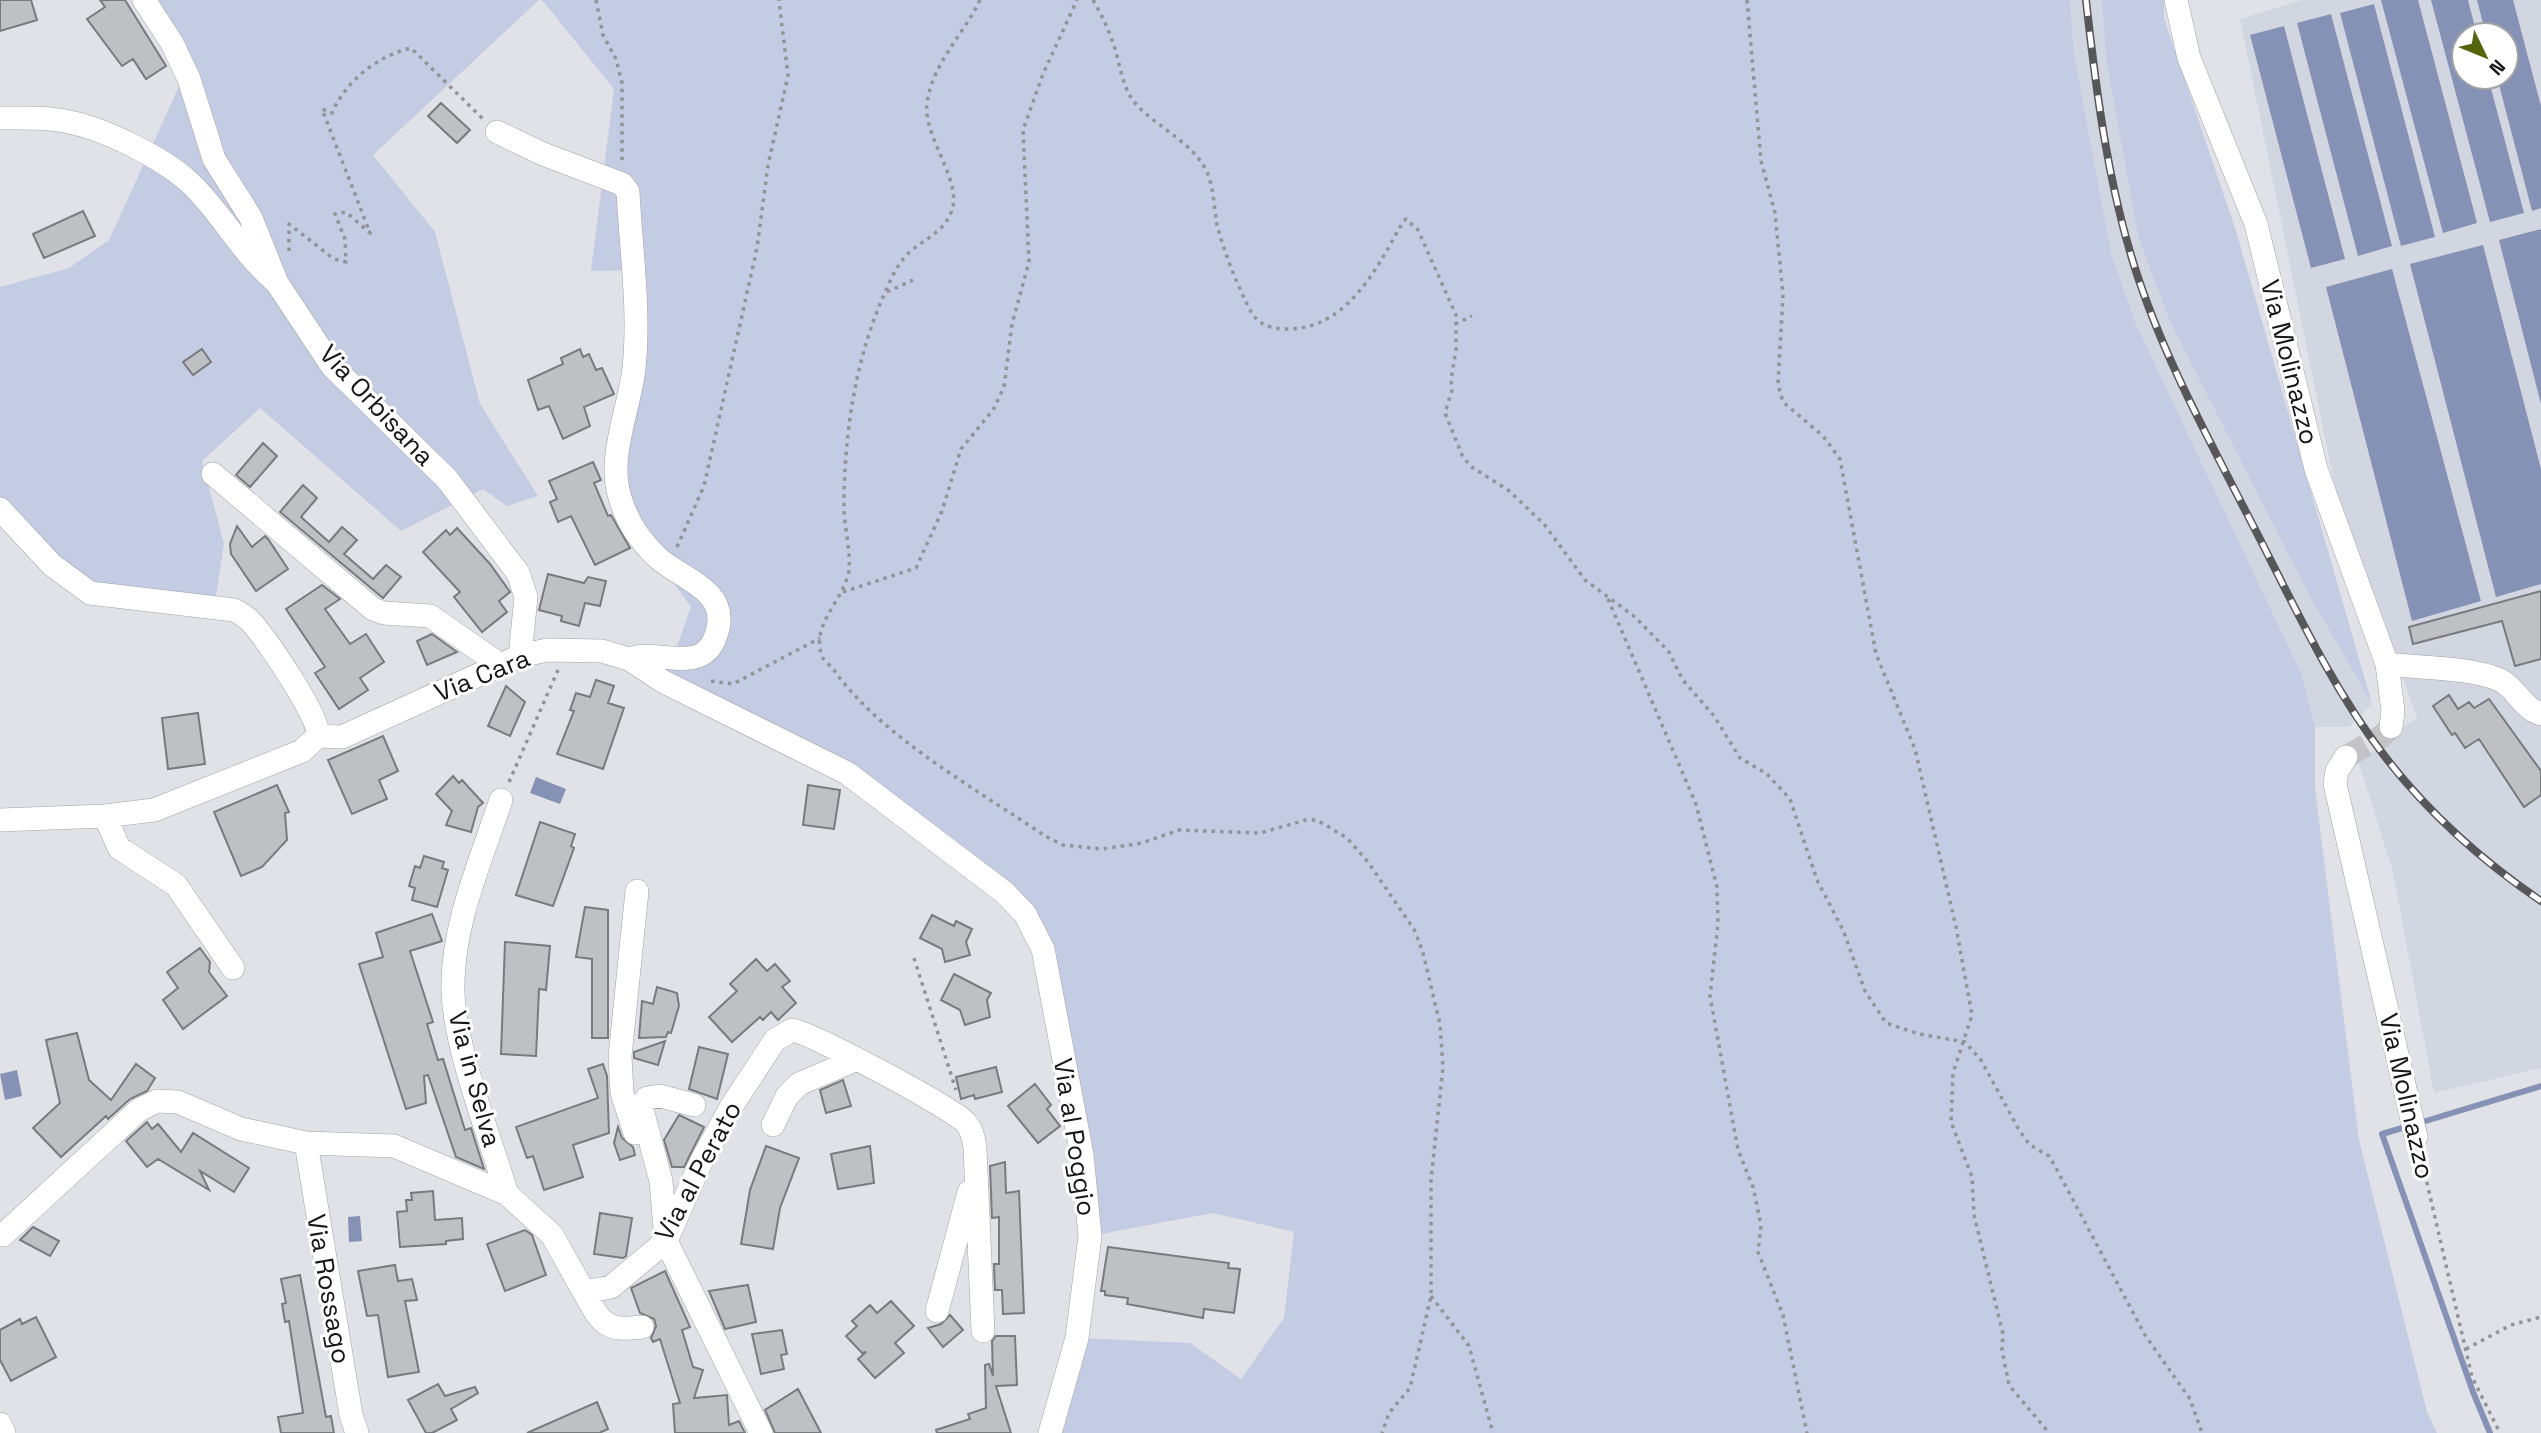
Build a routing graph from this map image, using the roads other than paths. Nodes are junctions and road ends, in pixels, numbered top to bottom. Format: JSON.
{"nodes":[{"id":1,"x":144,"y":0,"type":"edge"},
{"id":2,"x":2176,"y":0,"type":"edge"},
{"id":3,"x":0,"y":118,"type":"edge"},
{"id":4,"x":497,"y":132,"type":"road end"},
{"id":5,"x":277,"y":283,"type":"junction"},
{"id":6,"x":213,"y":474,"type":"dead end"},
{"id":7,"x":0,"y":509,"type":"edge"},
{"id":8,"x":629,"y":659,"type":"junction"},
{"id":9,"x":509,"y":660,"type":"junction"},
{"id":10,"x":2387,"y":664,"type":"junction"},
{"id":11,"x":2541,"y":714,"type":"edge"},
{"id":12,"x":2391,"y":727,"type":"dead end"},
{"id":13,"x":318,"y":736,"type":"junction"},
{"id":14,"x":2346,"y":757,"type":"tunnel mouth"},
{"id":15,"x":501,"y":800,"type":"road end"},
{"id":16,"x":105,"y":816,"type":"junction"},
{"id":17,"x":0,"y":820,"type":"edge"},
{"id":18,"x":637,"y":891,"type":"dead end"},
{"id":19,"x":1005,"y":893,"type":"joint"},
{"id":20,"x":233,"y":968,"type":"dead end"},
{"id":21,"x":855,"y":1060,"type":"junction"},
{"id":22,"x":694,"y":1105,"type":"dead end"},
{"id":23,"x":773,"y":1125,"type":"dead end"},
{"id":24,"x":2416,"y":1138,"type":"road end"},
{"id":25,"x":306,"y":1143,"type":"junction"},
{"id":26,"x":974,"y":1172,"type":"junction"},
{"id":27,"x":507,"y":1195,"type":"junction"},
{"id":28,"x":1,"y":1232,"type":"edge"},
{"id":29,"x":666,"y":1241,"type":"junction"},
{"id":30,"x":584,"y":1292,"type":"junction"},
{"id":31,"x":937,"y":1311,"type":"dead end"},
{"id":32,"x":642,"y":1327,"type":"dead end"},
{"id":33,"x":983,"y":1331,"type":"dead end"},
{"id":34,"x":0,"y":1424,"type":"edge"},
{"id":35,"x":4,"y":1433,"type":"edge"},
{"id":36,"x":358,"y":1433,"type":"edge"},
{"id":37,"x":761,"y":1433,"type":"edge"},
{"id":38,"x":1050,"y":1433,"type":"edge"}],
"edges":[{"from":1,"to":5,"type":"street","name":"Via Orbisana"},
{"from":2,"to":10,"type":"street","name":"Via Molinazzo"},
{"from":3,"to":5,"type":"street"},
{"from":4,"to":8,"type":"street"},
{"from":5,"to":9,"type":"street","name":"Via Orbisana"},
{"from":6,"to":9,"type":"street"},
{"from":7,"to":13,"type":"street"},
{"from":8,"to":9,"type":"street","name":"Via Cara"},
{"from":8,"to":19,"type":"street","name":"Via Cara"},
{"from":9,"to":13,"type":"street","name":"Via Cara"},
{"from":10,"to":11,"type":"street"},
{"from":10,"to":12,"type":"street","name":"Via Molinazzo"},
{"from":13,"to":16,"type":"street","name":"Via Cara"},
{"from":14,"to":24,"type":"street","name":"Via Molinazzo"},
{"from":15,"to":27,"type":"street","name":"Via in Selva"},
{"from":16,"to":17,"type":"street","name":"Via Cara"},
{"from":16,"to":20,"type":"street"},
{"from":18,"to":29,"type":"street"},
{"from":19,"to":38,"type":"street","name":"Via al Poggio"},
{"from":21,"to":23,"type":"street"},
{"from":21,"to":26,"type":"street","name":"Via al Perato"},
{"from":21,"to":29,"type":"street","name":"Via al Perato"},
{"from":22,"to":29,"type":"street"},
{"from":25,"to":27,"type":"street"},
{"from":25,"to":28,"type":"street"},
{"from":25,"to":36,"type":"street","name":"Via Rossago"},
{"from":26,"to":31,"type":"street"},
{"from":26,"to":33,"type":"street","name":"Via al Perato"},
{"from":27,"to":30,"type":"street"},
{"from":29,"to":30,"type":"street","name":"Via al Perato"},
{"from":29,"to":37,"type":"street"},
{"from":30,"to":32,"type":"street"},
{"from":34,"to":35,"type":"street"}]}
